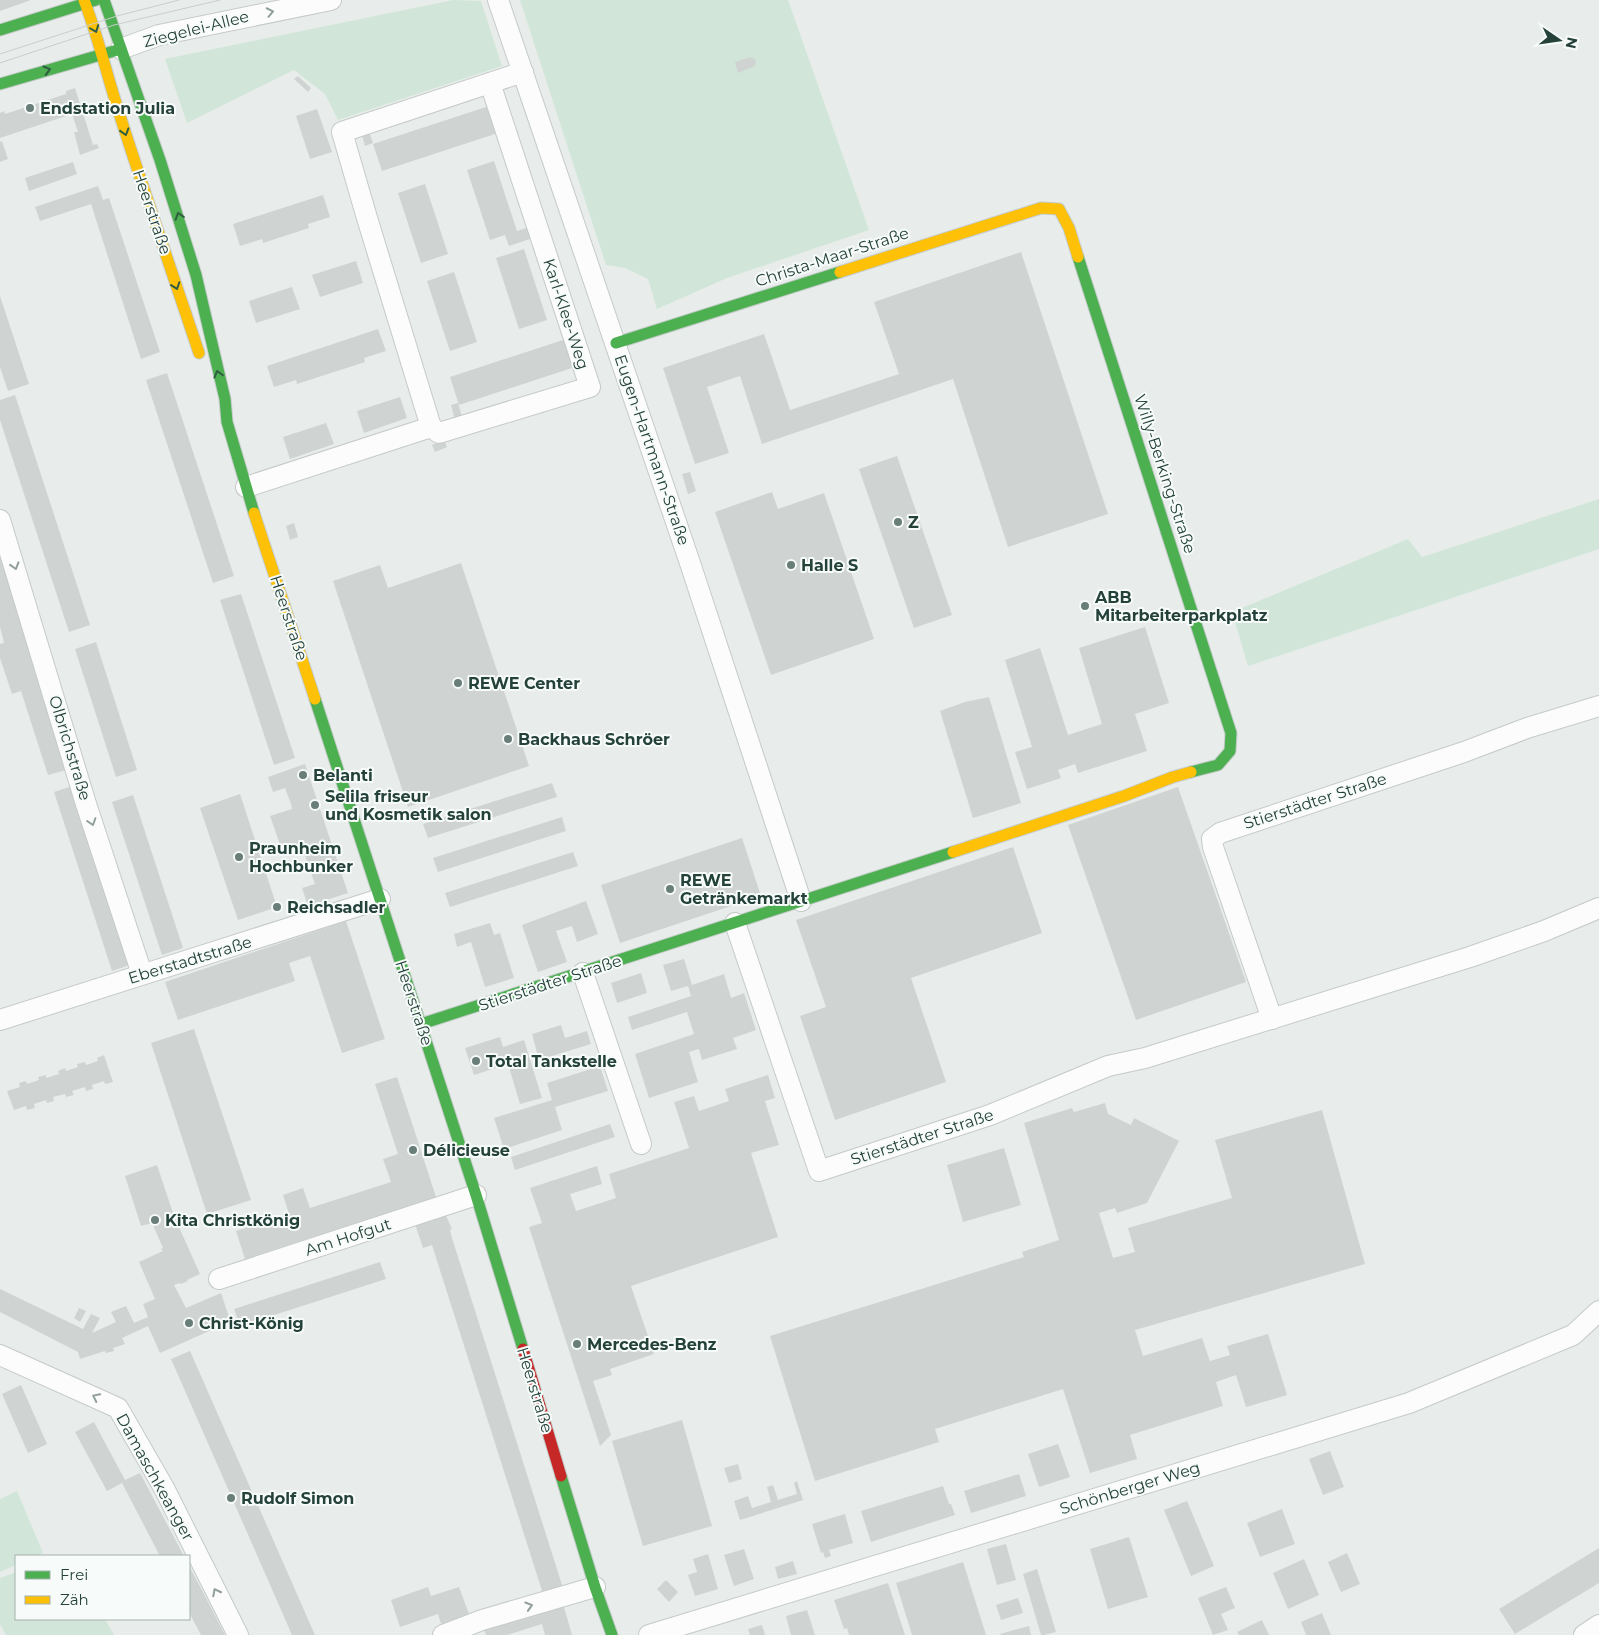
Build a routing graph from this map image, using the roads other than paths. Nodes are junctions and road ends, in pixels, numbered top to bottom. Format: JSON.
{"nodes":[{"id":1,"x":104,"y":0,"type":"edge"},
{"id":2,"x":331,"y":0,"type":"edge"},
{"id":3,"x":498,"y":0,"type":"edge"},
{"id":4,"x":89,"y":1,"type":"edge"},
{"id":5,"x":0,"y":30,"type":"edge"},
{"id":6,"x":112,"y":52,"type":"junction"},
{"id":7,"x":523,"y":72,"type":"junction"},
{"id":8,"x":490,"y":83,"type":"junction"},
{"id":9,"x":0,"y":84,"type":"edge"},
{"id":10,"x":1059,"y":208,"type":"joint"},
{"id":11,"x":616,"y":343,"type":"junction"},
{"id":12,"x":202,"y":360,"type":"dead end"},
{"id":13,"x":210,"y":385,"type":"dead end"},
{"id":14,"x":227,"y":422,"type":"junction"},
{"id":15,"x":431,"y":428,"type":"junction"},
{"id":16,"x":246,"y":487,"type":"junction"},
{"id":17,"x":0,"y":520,"type":"edge"},
{"id":18,"x":1599,"y":706,"type":"edge"},
{"id":19,"x":1230,"y":751,"type":"joint"},
{"id":20,"x":380,"y":899,"type":"junction"},
{"id":21,"x":801,"y":901,"type":"junction"},
{"id":22,"x":1599,"y":908,"type":"edge"},
{"id":23,"x":735,"y":923,"type":"junction"},
{"id":24,"x":583,"y":973,"type":"junction"},
{"id":25,"x":142,"y":974,"type":"junction"},
{"id":26,"x":1272,"y":1018,"type":"junction"},
{"id":27,"x":0,"y":1020,"type":"edge"},
{"id":28,"x":421,"y":1024,"type":"junction"},
{"id":29,"x":641,"y":1144,"type":"dead end"},
{"id":30,"x":476,"y":1195,"type":"junction"},
{"id":31,"x":219,"y":1279,"type":"dead end"},
{"id":32,"x":1599,"y":1311,"type":"edge"},
{"id":33,"x":0,"y":1355,"type":"edge"},
{"id":34,"x":595,"y":1586,"type":"junction"},
{"id":35,"x":1599,"y":1625,"type":"edge"},
{"id":36,"x":238,"y":1635,"type":"edge"},
{"id":37,"x":443,"y":1635,"type":"edge"},
{"id":38,"x":612,"y":1635,"type":"edge"},
{"id":39,"x":649,"y":1635,"type":"edge"},
{"id":40,"x":1584,"y":1635,"type":"edge"}],
"edges":[{"from":1,"to":6,"type":"main road","name":"Heerstraße"},
{"from":6,"to":2,"type":"street","name":"Ziegelei-Allee","one_way":true},
{"from":3,"to":7,"type":"street","name":"Eugen-Hartmann-Straße"},
{"from":4,"to":5,"type":"main road"},
{"from":4,"to":6,"type":"main road","name":"Heerstraße","one_way":true},
{"from":9,"to":6,"type":"main road","one_way":true},
{"from":6,"to":12,"type":"main road","name":"Heerstraße","one_way":true},
{"from":14,"to":6,"type":"main road","name":"Heerstraße","one_way":true},
{"from":7,"to":8,"type":"street"},
{"from":7,"to":11,"type":"street","name":"Eugen-Hartmann-Straße"},
{"from":8,"to":15,"type":"street"},
{"from":8,"to":15,"type":"street","name":"Karl-Klee-Weg"},
{"from":10,"to":11,"type":"main road","name":"Christa-Maar-Straße"},
{"from":10,"to":19,"type":"main road","name":"Willy-Berking-Straße"},
{"from":11,"to":21,"type":"street","name":"Eugen-Hartmann-Straße"},
{"from":13,"to":14,"type":"main road","name":"Heerstraße"},
{"from":14,"to":16,"type":"main road","name":"Heerstraße"},
{"from":15,"to":16,"type":"street","name":"Karl-Klee-Weg"},
{"from":16,"to":20,"type":"main road","name":"Heerstraße"},
{"from":17,"to":25,"type":"street","name":"Olbrichstraße","one_way":true},
{"from":18,"to":26,"type":"street","name":"Stierstädter Straße"},
{"from":19,"to":21,"type":"main road","name":"Stierstädter Straße"},
{"from":20,"to":25,"type":"street","name":"Eberstadtstraße"},
{"from":20,"to":28,"type":"main road","name":"Heerstraße"},
{"from":21,"to":23,"type":"main road","name":"Stierstädter Straße"},
{"from":22,"to":26,"type":"street","name":"Stierstädter Straße"},
{"from":23,"to":24,"type":"main road","name":"Stierstädter Straße"},
{"from":23,"to":26,"type":"street","name":"Stierstädter Straße"},
{"from":24,"to":28,"type":"main road","name":"Stierstädter Straße"},
{"from":24,"to":29,"type":"street"},
{"from":25,"to":27,"type":"street","name":"Eberstadtstraße"},
{"from":28,"to":30,"type":"main road","name":"Heerstraße"},
{"from":30,"to":31,"type":"street","name":"Am Hofgut"},
{"from":30,"to":34,"type":"main road","name":"Heerstraße"},
{"from":32,"to":39,"type":"street","name":"Schönberger Weg"},
{"from":36,"to":33,"type":"street","name":"Damaschkeanger","one_way":true},
{"from":37,"to":34,"type":"street","one_way":true},
{"from":34,"to":38,"type":"main road","name":"Heerstraße"},
{"from":35,"to":40,"type":"street"}]}
